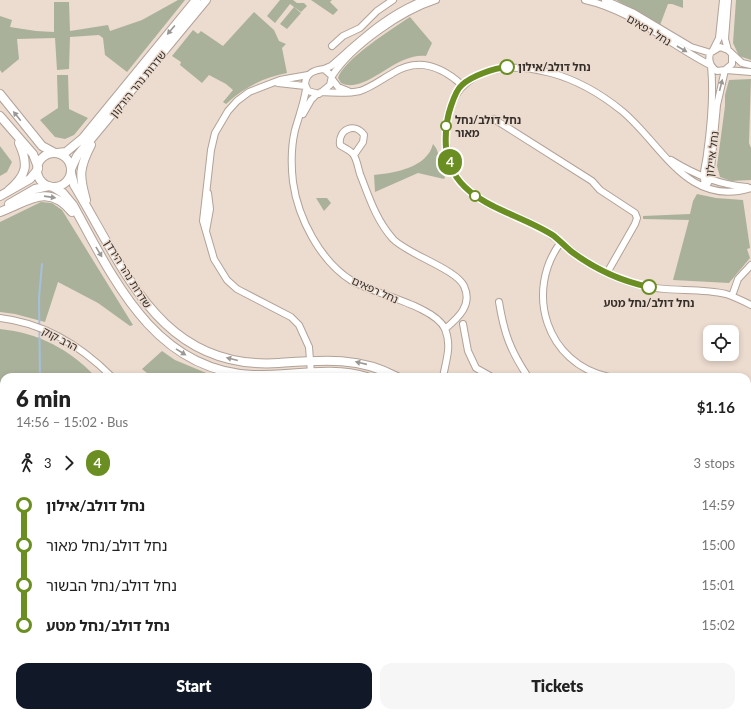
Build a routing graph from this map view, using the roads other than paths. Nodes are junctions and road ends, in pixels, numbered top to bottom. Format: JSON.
{"nodes":[{"id":1,"x":196,"y":0,"type":"edge"},
{"id":2,"x":206,"y":0,"type":"edge"},
{"id":3,"x":393,"y":0,"type":"edge"},
{"id":4,"x":404,"y":0,"type":"edge"},
{"id":5,"x":424,"y":0,"type":"edge"},
{"id":6,"x":436,"y":0,"type":"edge"},
{"id":7,"x":585,"y":0,"type":"edge"},
{"id":8,"x":605,"y":0,"type":"edge"},
{"id":9,"x":723,"y":0,"type":"edge"},
{"id":10,"x":728,"y":0,"type":"edge"},
{"id":11,"x":408,"y":6,"type":"junction"},
{"id":12,"x":332,"y":46,"type":"dead end"},
{"id":13,"x":712,"y":51,"type":"junction"},
{"id":14,"x":730,"y":52,"type":"junction"},
{"id":15,"x":710,"y":65,"type":"junction"},
{"id":16,"x":751,"y":65,"type":"edge"},
{"id":17,"x":324,"y":69,"type":"junction"},
{"id":18,"x":726,"y":70,"type":"junction"},
{"id":19,"x":751,"y":72,"type":"edge"},
{"id":20,"x":308,"y":75,"type":"junction"},
{"id":21,"x":332,"y":77,"type":"junction"},
{"id":22,"x":274,"y":82,"type":"junction"},
{"id":23,"x":462,"y":85,"type":"junction"},
{"id":24,"x":306,"y":88,"type":"junction"},
{"id":25,"x":354,"y":92,"type":"junction"},
{"id":26,"x":319,"y":93,"type":"junction"},
{"id":27,"x":0,"y":94,"type":"edge"},
{"id":28,"x":0,"y":116,"type":"edge"},
{"id":29,"x":494,"y":119,"type":"dead end"},
{"id":30,"x":295,"y":130,"type":"junction"},
{"id":31,"x":98,"y":133,"type":"junction"},
{"id":32,"x":17,"y":137,"type":"junction"},
{"id":33,"x":56,"y":153,"type":"junction"},
{"id":34,"x":354,"y":155,"type":"junction"},
{"id":35,"x":666,"y":157,"type":"junction"},
{"id":36,"x":38,"y":168,"type":"junction"},
{"id":37,"x":71,"y":171,"type":"junction"},
{"id":38,"x":703,"y":177,"type":"junction"},
{"id":39,"x":710,"y":179,"type":"junction"},
{"id":40,"x":51,"y":187,"type":"junction"},
{"id":41,"x":706,"y":187,"type":"junction"},
{"id":42,"x":751,"y":187,"type":"edge"},
{"id":43,"x":8,"y":191,"type":"junction"},
{"id":44,"x":0,"y":196,"type":"edge"},
{"id":45,"x":0,"y":209,"type":"edge"},
{"id":46,"x":89,"y":211,"type":"junction"},
{"id":47,"x":0,"y":212,"type":"edge"},
{"id":48,"x":85,"y":228,"type":"junction"},
{"id":49,"x":561,"y":242,"type":"junction"},
{"id":50,"x":751,"y":265,"type":"edge"},
{"id":51,"x":607,"y":273,"type":"junction"},
{"id":52,"x":732,"y":296,"type":"junction"},
{"id":53,"x":499,"y":302,"type":"dead end"},
{"id":54,"x":751,"y":305,"type":"edge"},
{"id":55,"x":0,"y":318,"type":"edge"},
{"id":56,"x":463,"y":324,"type":"dead end"},
{"id":57,"x":445,"y":328,"type":"junction"},
{"id":58,"x":310,"y":360,"type":"junction"},
{"id":59,"x":444,"y":370,"type":"junction"},
{"id":60,"x":589,"y":371,"type":"joint"},
{"id":61,"x":108,"y":373,"type":"edge"},
{"id":62,"x":239,"y":373,"type":"edge"},
{"id":63,"x":311,"y":373,"type":"joint"},
{"id":64,"x":348,"y":373,"type":"edge"},
{"id":65,"x":389,"y":373,"type":"edge"},
{"id":66,"x":442,"y":373,"type":"edge"},
{"id":67,"x":444,"y":373,"type":"edge"},
{"id":68,"x":485,"y":373,"type":"edge"},
{"id":69,"x":526,"y":373,"type":"edge"},
{"id":70,"x":596,"y":373,"type":"edge"}],
"edges":[{"from":1,"to":33,"type":"main road","name":"שדרות נהר הירקון","one_way":true},
{"from":2,"to":31,"type":"main road","name":"שדרות נהר הירקון"},
{"from":3,"to":12,"type":"street"},
{"from":4,"to":11,"type":"street"},
{"from":5,"to":11,"type":"street"},
{"from":6,"to":21,"type":"street"},
{"from":7,"to":15,"type":"street","name":"נחל רפאים","one_way":true},
{"from":8,"to":13,"type":"street","name":"נחל רפאים"},
{"from":9,"to":13,"type":"street"},
{"from":10,"to":14,"type":"street"},
{"from":11,"to":17,"type":"street"},
{"from":13,"to":14,"type":"street"},
{"from":13,"to":15,"type":"street"},
{"from":14,"to":16,"type":"street"},
{"from":14,"to":18,"type":"street"},
{"from":15,"to":18,"type":"street"},
{"from":15,"to":38,"type":"street","name":"נחל איילון"},
{"from":17,"to":20,"type":"street"},
{"from":17,"to":21,"type":"street"},
{"from":18,"to":19,"type":"street"},
{"from":39,"to":18,"type":"street","name":"נחל איילון","one_way":true},
{"from":20,"to":22,"type":"street"},
{"from":20,"to":24,"type":"street"},
{"from":21,"to":25,"type":"street"},
{"from":21,"to":26,"type":"street"},
{"from":22,"to":24,"type":"street"},
{"from":22,"to":58,"type":"street"},
{"from":23,"to":25,"type":"street"},
{"from":23,"to":35,"type":"street"},
{"from":23,"to":49,"type":"street"},
{"from":24,"to":26,"type":"street"},
{"from":24,"to":30,"type":"street","name":"נחל רפאים"},
{"from":25,"to":26,"type":"street"},
{"from":26,"to":30,"type":"street","name":"נחל רפאים"},
{"from":33,"to":27,"type":"main road","one_way":true},
{"from":28,"to":32,"type":"main road"},
{"from":29,"to":51,"type":"street"},
{"from":30,"to":57,"type":"street","name":"נחל רפאים"},
{"from":31,"to":37,"type":"main road","name":"שדרות נהר הירקון"},
{"from":31,"to":46,"type":"main road"},
{"from":32,"to":36,"type":"main road"},
{"from":32,"to":43,"type":"main road"},
{"from":33,"to":36,"type":"main road"},
{"from":33,"to":37,"type":"main road"},
{"from":34,"to":34,"type":"street"},
{"from":34,"to":57,"type":"street"},
{"from":35,"to":38,"type":"street"},
{"from":35,"to":41,"type":"street"},
{"from":36,"to":40,"type":"main road"},
{"from":36,"to":43,"type":"main road"},
{"from":37,"to":40,"type":"main road"},
{"from":37,"to":46,"type":"main road","name":"שדרות נהר הירדן"},
{"from":38,"to":39,"type":"street"},
{"from":38,"to":41,"type":"street","name":"נחל איילון"},
{"from":39,"to":41,"type":"street","name":"נחל איילון"},
{"from":39,"to":42,"type":"street"},
{"from":40,"to":45,"type":"main road"},
{"from":40,"to":48,"type":"main road","name":"שדרות נהר הירדן"},
{"from":41,"to":42,"type":"street"},
{"from":43,"to":44,"type":"main road"},
{"from":58,"to":46,"type":"main road","name":"שדרות נהר הירדן","one_way":true},
{"from":47,"to":48,"type":"main road","one_way":true},
{"from":48,"to":62,"type":"main road","name":"שדרות נהר הירדן","one_way":true},
{"from":49,"to":51,"type":"street"},
{"from":49,"to":60,"type":"street"},
{"from":50,"to":52,"type":"street"},
{"from":51,"to":52,"type":"street"},
{"from":52,"to":54,"type":"street"},
{"from":53,"to":69,"type":"street"},
{"from":55,"to":61,"type":"street","name":"הרב קוק"},
{"from":56,"to":68,"type":"street"},
{"from":57,"to":59,"type":"street"},
{"from":58,"to":63,"type":"street"},
{"from":65,"to":58,"type":"main road","name":"שדרות נהר הירדן","one_way":true},
{"from":59,"to":66,"type":"street"},
{"from":59,"to":67,"type":"street"},
{"from":60,"to":70,"type":"street"},
{"from":63,"to":64,"type":"main road","name":"שדרות נהר הירדן"}]}
